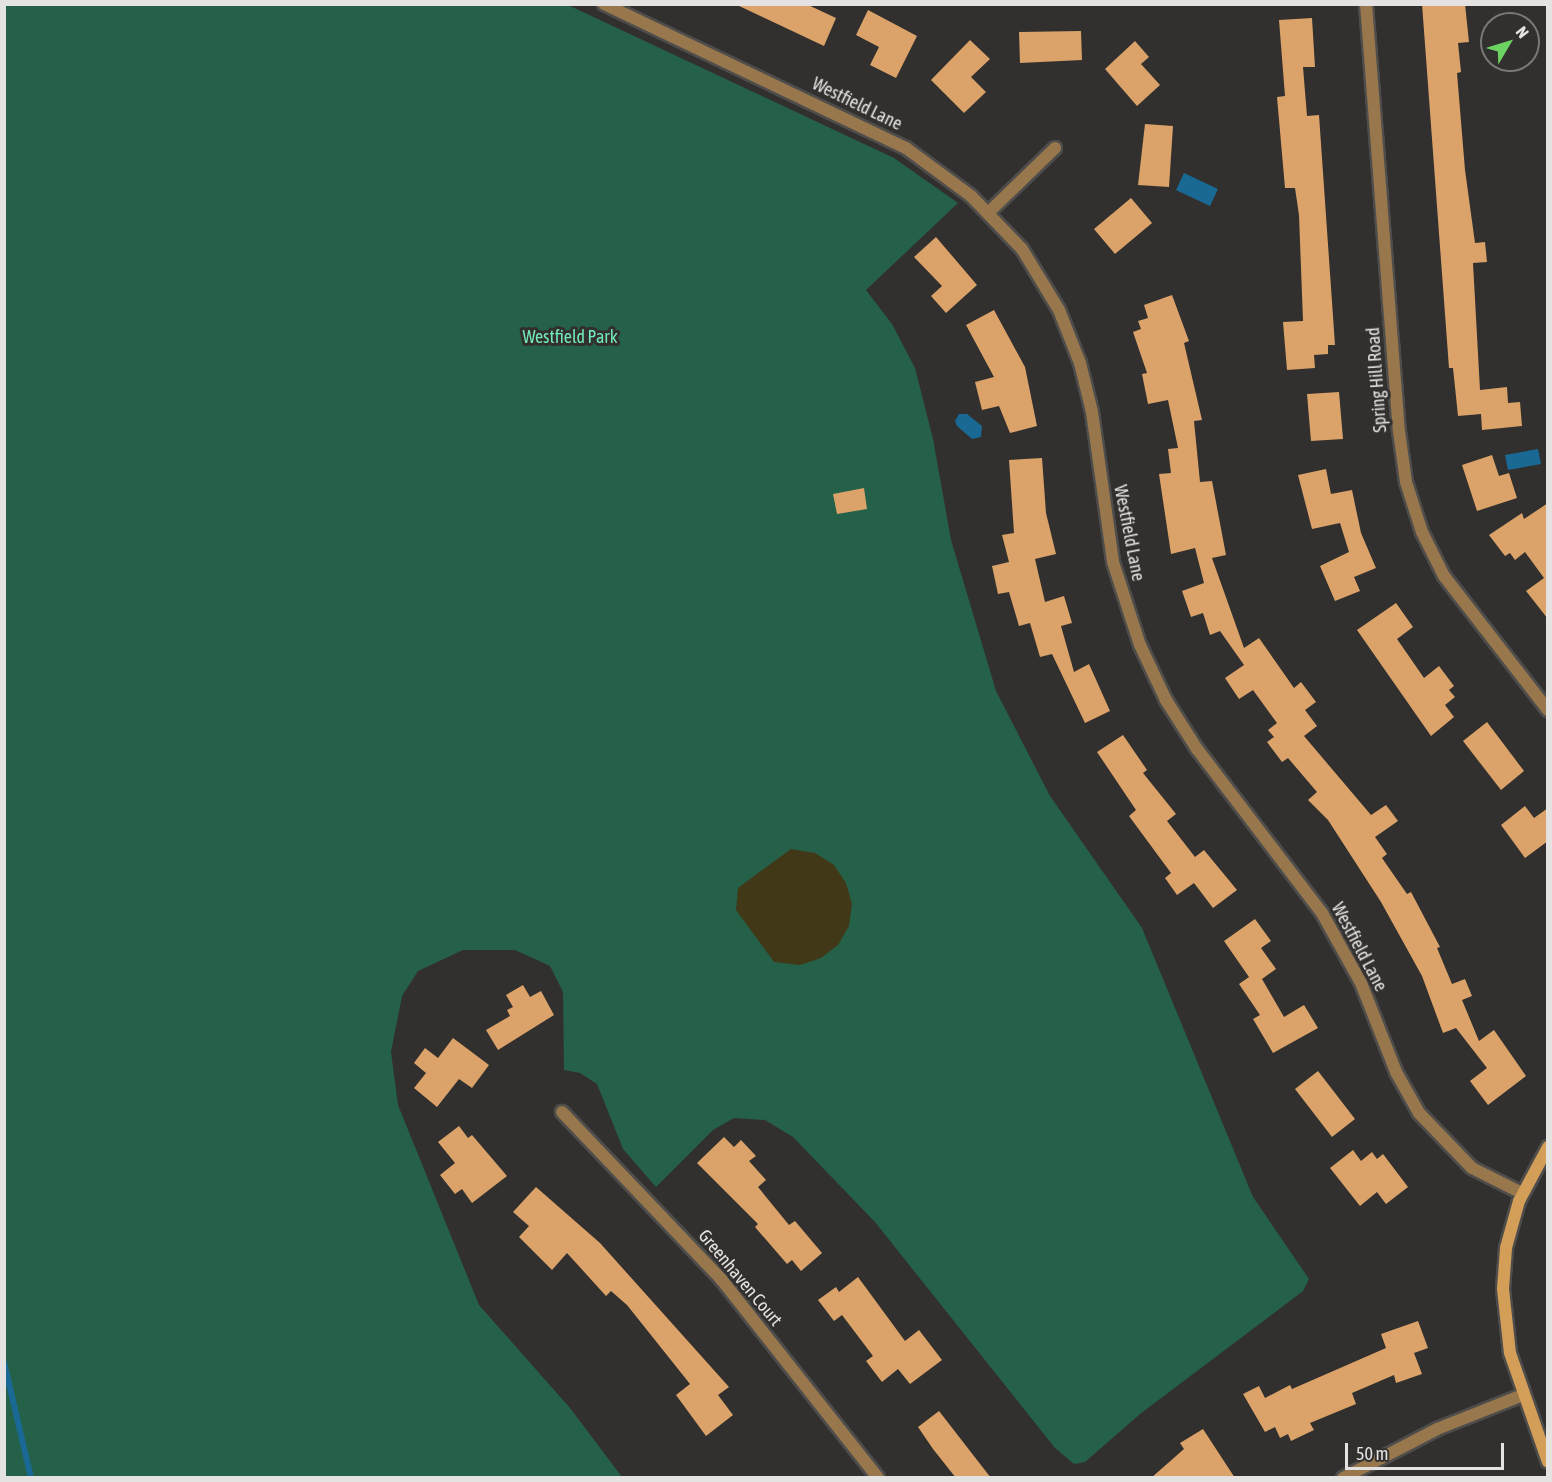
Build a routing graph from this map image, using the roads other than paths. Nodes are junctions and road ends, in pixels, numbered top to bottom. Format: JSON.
{"nodes":[{"id":1,"x":604,"y":4,"type":"edge"},
{"id":2,"x":1366,"y":4,"type":"edge"},
{"id":3,"x":1055,"y":148,"type":"dead end"},
{"id":4,"x":988,"y":212,"type":"junction"},
{"id":5,"x":1548,"y":710,"type":"edge"},
{"id":6,"x":562,"y":1112,"type":"dead end"},
{"id":7,"x":1548,"y":1147,"type":"edge"},
{"id":8,"x":1522,"y":1193,"type":"junction"},
{"id":9,"x":1523,"y":1395,"type":"junction"},
{"id":10,"x":1548,"y":1462,"type":"edge"},
{"id":11,"x":878,"y":1478,"type":"edge"},
{"id":12,"x":1343,"y":1478,"type":"edge"}],
"edges":[{"from":1,"to":4,"type":"street","name":"Westfield Lane"},
{"from":2,"to":5,"type":"street","name":"Spring Hill Road"},
{"from":3,"to":4,"type":"street"},
{"from":4,"to":8,"type":"street","name":"Westfield Lane"},
{"from":6,"to":11,"type":"street","name":"Greenhaven Court"},
{"from":7,"to":8,"type":"street"},
{"from":8,"to":9,"type":"street"},
{"from":9,"to":10,"type":"street"},
{"from":9,"to":12,"type":"street"}]}
